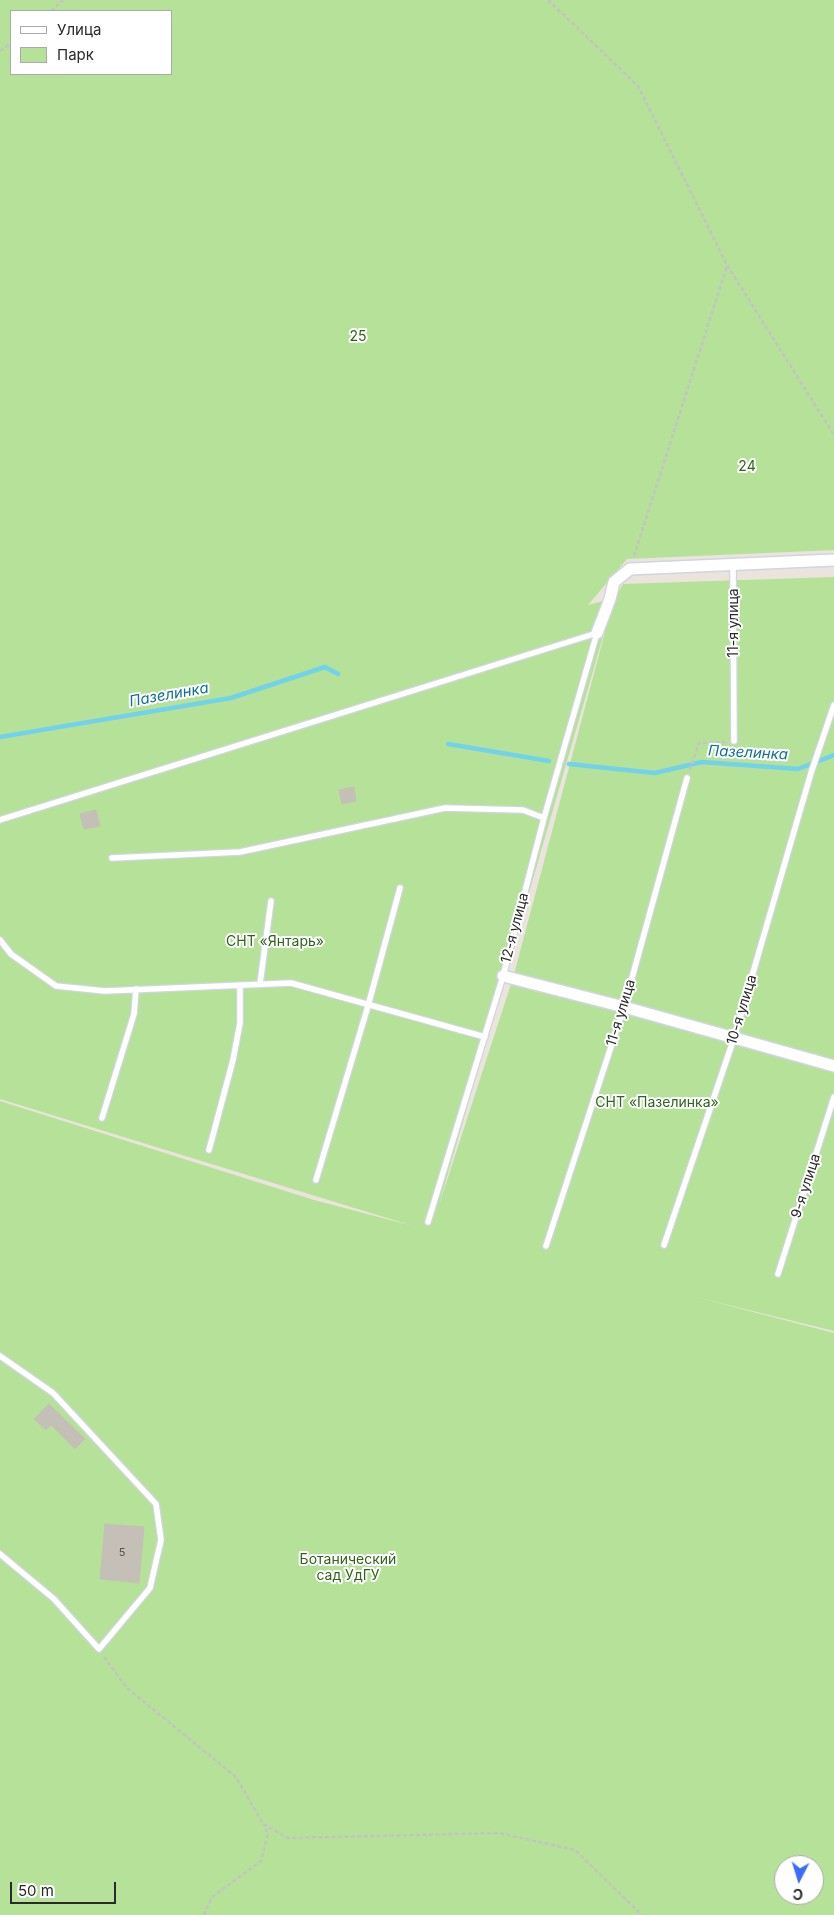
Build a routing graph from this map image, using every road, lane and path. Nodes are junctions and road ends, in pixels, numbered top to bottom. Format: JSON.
{"nodes":[{"id":1,"x":63,"y":0,"type":"edge"},
{"id":2,"x":548,"y":0,"type":"edge"},
{"id":3,"x":52,"y":10,"type":"edge"},
{"id":4,"x":727,"y":265,"type":"junction"},
{"id":5,"x":834,"y":434,"type":"edge"},
{"id":6,"x":834,"y":560,"type":"edge"},
{"id":7,"x":733,"y":564,"type":"junction"},
{"id":8,"x":630,"y":569,"type":"junction"},
{"id":9,"x":597,"y":633,"type":"junction"},
{"id":10,"x":834,"y":705,"type":"edge"},
{"id":11,"x":734,"y":741,"type":"joint"},
{"id":12,"x":694,"y":760,"type":"dead end"},
{"id":13,"x":686,"y":778,"type":"dead end"},
{"id":14,"x":544,"y":818,"type":"junction"},
{"id":15,"x":0,"y":820,"type":"edge"},
{"id":16,"x":112,"y":858,"type":"dead end"},
{"id":17,"x":400,"y":888,"type":"dead end"},
{"id":18,"x":271,"y":901,"type":"dead end"},
{"id":19,"x":0,"y":940,"type":"edge"},
{"id":20,"x":502,"y":976,"type":"junction"},
{"id":21,"x":240,"y":984,"type":"junction"},
{"id":22,"x":260,"y":984,"type":"junction"},
{"id":23,"x":136,"y":989,"type":"junction"},
{"id":24,"x":368,"y":1006,"type":"junction"},
{"id":25,"x":624,"y":1007,"type":"junction"},
{"id":26,"x":485,"y":1037,"type":"junction"},
{"id":27,"x":734,"y":1038,"type":"junction"},
{"id":28,"x":834,"y":1066,"type":"edge"},
{"id":29,"x":834,"y":1098,"type":"edge"},
{"id":30,"x":102,"y":1118,"type":"dead end"},
{"id":31,"x":209,"y":1150,"type":"dead end"},
{"id":32,"x":316,"y":1180,"type":"dead end"},
{"id":33,"x":428,"y":1222,"type":"dead end"},
{"id":34,"x":664,"y":1245,"type":"dead end"},
{"id":35,"x":546,"y":1246,"type":"dead end"},
{"id":36,"x":778,"y":1274,"type":"dead end"},
{"id":37,"x":0,"y":1356,"type":"edge"},
{"id":38,"x":0,"y":1554,"type":"edge"},
{"id":39,"x":99,"y":1649,"type":"junction"},
{"id":40,"x":263,"y":1824,"type":"junction"},
{"id":41,"x":204,"y":1915,"type":"edge"},
{"id":42,"x":642,"y":1915,"type":"edge"}],
"edges":[{"from":1,"to":3,"type":"path"},
{"from":2,"to":4,"type":"path"},
{"from":4,"to":5,"type":"path"},
{"from":4,"to":8,"type":"path"},
{"from":6,"to":7,"type":"street"},
{"from":7,"to":8,"type":"street"},
{"from":7,"to":11,"type":"lane","name":"11-я улица"},
{"from":8,"to":9,"type":"street"},
{"from":9,"to":14,"type":"lane","name":"12-я улица"},
{"from":9,"to":15,"type":"lane"},
{"from":10,"to":27,"type":"lane","name":"10-я улица"},
{"from":11,"to":12,"type":"path"},
{"from":13,"to":25,"type":"lane","name":"11-я улица"},
{"from":14,"to":16,"type":"lane"},
{"from":14,"to":20,"type":"lane","name":"12-я улица"},
{"from":17,"to":24,"type":"lane"},
{"from":18,"to":22,"type":"lane"},
{"from":19,"to":23,"type":"lane"},
{"from":20,"to":25,"type":"street"},
{"from":20,"to":26,"type":"lane","name":"12-я улица"},
{"from":21,"to":22,"type":"lane"},
{"from":21,"to":23,"type":"lane"},
{"from":21,"to":31,"type":"lane"},
{"from":22,"to":24,"type":"lane"},
{"from":23,"to":30,"type":"lane"},
{"from":24,"to":26,"type":"lane"},
{"from":24,"to":32,"type":"lane"},
{"from":25,"to":27,"type":"street"},
{"from":25,"to":35,"type":"lane","name":"11-я улица"},
{"from":26,"to":33,"type":"lane","name":"12-я улица"},
{"from":27,"to":28,"type":"street"},
{"from":27,"to":34,"type":"lane","name":"10-я улица"},
{"from":29,"to":36,"type":"lane","name":"9-я улица"},
{"from":37,"to":39,"type":"lane"},
{"from":38,"to":39,"type":"lane"},
{"from":39,"to":40,"type":"path"},
{"from":40,"to":41,"type":"path"},
{"from":40,"to":42,"type":"path"}]}
